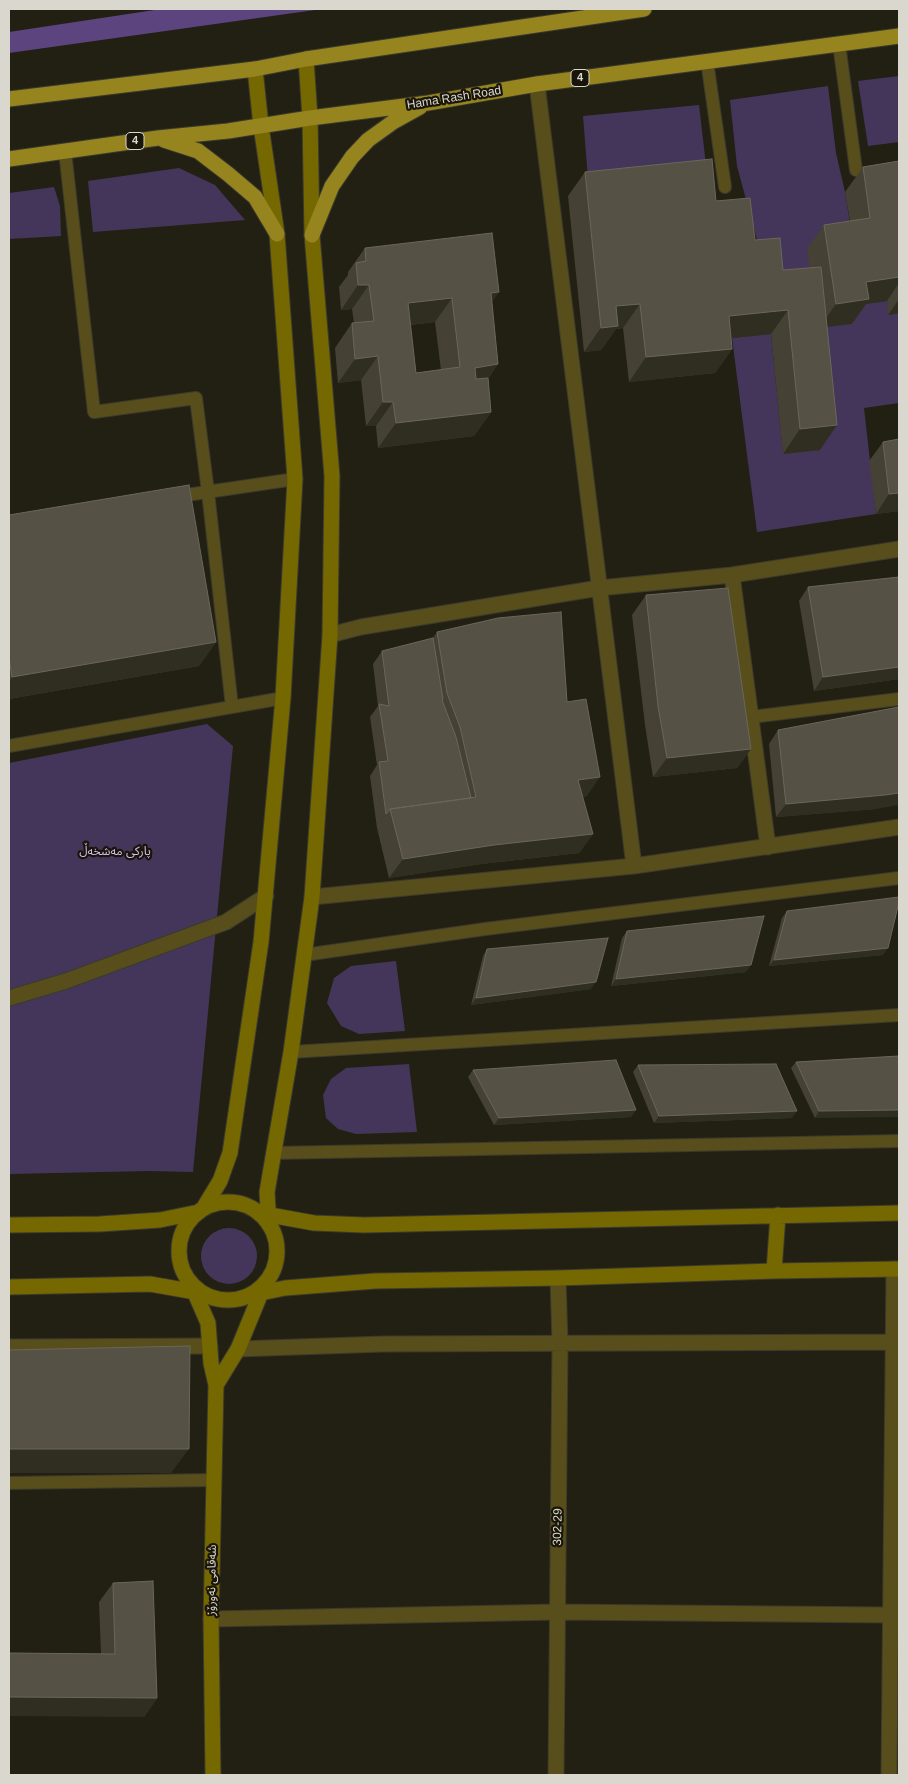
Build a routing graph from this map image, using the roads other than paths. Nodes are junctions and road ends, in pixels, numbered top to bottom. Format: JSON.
{"nodes":[{"id":1,"x":644,"y":9,"type":"edge"},
{"id":2,"x":899,"y":36,"type":"edge"},
{"id":3,"x":839,"y":44,"type":"junction"},
{"id":4,"x":306,"y":59,"type":"junction"},
{"id":5,"x":707,"y":62,"type":"junction"},
{"id":6,"x":255,"y":69,"type":"junction"},
{"id":7,"x":537,"y":84,"type":"junction"},
{"id":8,"x":9,"y":99,"type":"edge"},
{"id":9,"x":428,"y":103,"type":"junction"},
{"id":10,"x":310,"y":118,"type":"junction"},
{"id":11,"x":261,"y":126,"type":"junction"},
{"id":12,"x":158,"y":138,"type":"junction"},
{"id":13,"x":65,"y":151,"type":"junction"},
{"id":14,"x":9,"y":159,"type":"edge"},
{"id":15,"x":856,"y":170,"type":"dead end"},
{"id":16,"x":725,"y":187,"type":"dead end"},
{"id":17,"x":277,"y":234,"type":"junction"},
{"id":18,"x":312,"y":235,"type":"junction"},
{"id":19,"x":295,"y":479,"type":"junction"},
{"id":20,"x":208,"y":492,"type":"junction"},
{"id":21,"x":161,"y":498,"type":"edge"},
{"id":22,"x":899,"y":549,"type":"edge"},
{"id":23,"x":732,"y":575,"type":"junction"},
{"id":24,"x":599,"y":588,"type":"junction"},
{"id":25,"x":330,"y":636,"type":"junction"},
{"id":26,"x":283,"y":698,"type":"junction"},
{"id":27,"x":899,"y":699,"type":"edge"},
{"id":28,"x":232,"y":708,"type":"junction"},
{"id":29,"x":751,"y":717,"type":"junction"},
{"id":30,"x":9,"y":746,"type":"edge"},
{"id":31,"x":899,"y":827,"type":"edge"},
{"id":32,"x":768,"y":847,"type":"junction"},
{"id":33,"x":634,"y":866,"type":"junction"},
{"id":34,"x":899,"y":878,"type":"edge"},
{"id":35,"x":266,"y":896,"type":"junction"},
{"id":36,"x":312,"y":898,"type":"junction"},
{"id":37,"x":304,"y":955,"type":"junction"},
{"id":38,"x":9,"y":998,"type":"edge"},
{"id":39,"x":899,"y":1015,"type":"edge"},
{"id":40,"x":291,"y":1052,"type":"junction"},
{"id":41,"x":899,"y":1141,"type":"edge"},
{"id":42,"x":273,"y":1152,"type":"junction"},
{"id":43,"x":201,"y":1210,"type":"junction"},
{"id":44,"x":899,"y":1214,"type":"edge"},
{"id":45,"x":778,"y":1215,"type":"junction"},
{"id":46,"x":266,"y":1218,"type":"junction"},
{"id":47,"x":9,"y":1224,"type":"edge"},
{"id":48,"x":897,"y":1269,"type":"edge"},
{"id":49,"x":774,"y":1271,"type":"junction"},
{"id":50,"x":558,"y":1278,"type":"junction"},
{"id":51,"x":9,"y":1288,"type":"edge"},
{"id":52,"x":197,"y":1290,"type":"junction"},
{"id":53,"x":259,"y":1291,"type":"junction"},
{"id":54,"x":894,"y":1342,"type":"junction"},
{"id":55,"x":560,"y":1344,"type":"junction"},
{"id":56,"x":210,"y":1346,"type":"junction"},
{"id":57,"x":9,"y":1347,"type":"edge"},
{"id":58,"x":238,"y":1349,"type":"junction"},
{"id":59,"x":216,"y":1385,"type":"junction"},
{"id":60,"x":214,"y":1480,"type":"junction"},
{"id":61,"x":9,"y":1483,"type":"edge"},
{"id":62,"x":896,"y":1526,"type":"edge"},
{"id":63,"x":557,"y":1612,"type":"junction"},
{"id":64,"x":890,"y":1615,"type":"junction"},
{"id":65,"x":211,"y":1619,"type":"junction"},
{"id":66,"x":213,"y":1775,"type":"edge"},
{"id":67,"x":556,"y":1775,"type":"edge"},
{"id":68,"x":889,"y":1775,"type":"edge"}],
"edges":[{"from":1,"to":4,"type":"highway"},
{"from":2,"to":3,"type":"highway","name":"Hama Rash Road","number":"4"},
{"from":3,"to":5,"type":"highway","name":"Hama Rash Road","number":"4"},
{"from":3,"to":15,"type":"lane"},
{"from":4,"to":6,"type":"highway"},
{"from":4,"to":10,"type":"main road"},
{"from":5,"to":7,"type":"highway","name":"Hama Rash Road","number":"4"},
{"from":5,"to":16,"type":"lane"},
{"from":6,"to":8,"type":"highway"},
{"from":6,"to":11,"type":"main road"},
{"from":7,"to":9,"type":"highway","name":"Hama Rash Road","number":"4"},
{"from":7,"to":24,"type":"street"},
{"from":9,"to":10,"type":"highway","name":"Hama Rash Road","number":"4"},
{"from":9,"to":18,"type":"highway"},
{"from":10,"to":11,"type":"highway","name":"Hama Rash Road","number":"4"},
{"from":10,"to":18,"type":"main road"},
{"from":11,"to":12,"type":"highway","name":"Hama Rash Road","number":"4"},
{"from":11,"to":17,"type":"main road"},
{"from":12,"to":13,"type":"highway","name":"Hama Rash Road","number":"4"},
{"from":12,"to":17,"type":"highway"},
{"from":13,"to":14,"type":"highway","name":"Hama Rash Road","number":"4"},
{"from":13,"to":20,"type":"lane"},
{"from":17,"to":19,"type":"main road"},
{"from":18,"to":25,"type":"main road"},
{"from":19,"to":20,"type":"lane"},
{"from":19,"to":26,"type":"main road"},
{"from":20,"to":21,"type":"lane"},
{"from":20,"to":28,"type":"lane"},
{"from":22,"to":23,"type":"street"},
{"from":23,"to":24,"type":"street"},
{"from":23,"to":29,"type":"street"},
{"from":24,"to":25,"type":"street"},
{"from":24,"to":33,"type":"street"},
{"from":25,"to":36,"type":"main road"},
{"from":26,"to":28,"type":"lane"},
{"from":26,"to":35,"type":"main road"},
{"from":27,"to":29,"type":"lane"},
{"from":28,"to":30,"type":"lane"},
{"from":29,"to":32,"type":"street"},
{"from":31,"to":32,"type":"street"},
{"from":32,"to":33,"type":"street"},
{"from":33,"to":36,"type":"street"},
{"from":34,"to":37,"type":"lane"},
{"from":35,"to":38,"type":"street"},
{"from":35,"to":43,"type":"main road"},
{"from":36,"to":37,"type":"main road"},
{"from":37,"to":40,"type":"main road"},
{"from":39,"to":40,"type":"lane"},
{"from":40,"to":42,"type":"main road"},
{"from":41,"to":42,"type":"lane"},
{"from":42,"to":46,"type":"main road"},
{"from":43,"to":46,"type":"main road"},
{"from":43,"to":47,"type":"main road"},
{"from":43,"to":52,"type":"main road"},
{"from":44,"to":45,"type":"main road"},
{"from":45,"to":46,"type":"main road"},
{"from":45,"to":49,"type":"main road"},
{"from":46,"to":53,"type":"main road"},
{"from":48,"to":49,"type":"main road"},
{"from":48,"to":54,"type":"street"},
{"from":49,"to":50,"type":"main road"},
{"from":50,"to":53,"type":"main road"},
{"from":50,"to":55,"type":"street","name":"302-29"},
{"from":51,"to":52,"type":"main road"},
{"from":52,"to":53,"type":"main road"},
{"from":52,"to":56,"type":"main road","name":"شەقامی نەورۆز"},
{"from":53,"to":58,"type":"main road"},
{"from":54,"to":55,"type":"street"},
{"from":54,"to":62,"type":"street"},
{"from":55,"to":58,"type":"street"},
{"from":55,"to":63,"type":"street","name":"302-29"},
{"from":56,"to":57,"type":"street"},
{"from":56,"to":59,"type":"main road","name":"شەقامی نەورۆز"},
{"from":58,"to":59,"type":"main road"},
{"from":59,"to":60,"type":"main road","name":"شەقامی نەورۆز"},
{"from":60,"to":61,"type":"lane"},
{"from":60,"to":65,"type":"main road","name":"شەقامی نەورۆز"},
{"from":62,"to":64,"type":"street"},
{"from":63,"to":64,"type":"street"},
{"from":63,"to":65,"type":"street"},
{"from":63,"to":67,"type":"street","name":"302-29"},
{"from":64,"to":68,"type":"street"},
{"from":65,"to":66,"type":"main road","name":"شەقامی نەورۆز"}]}
